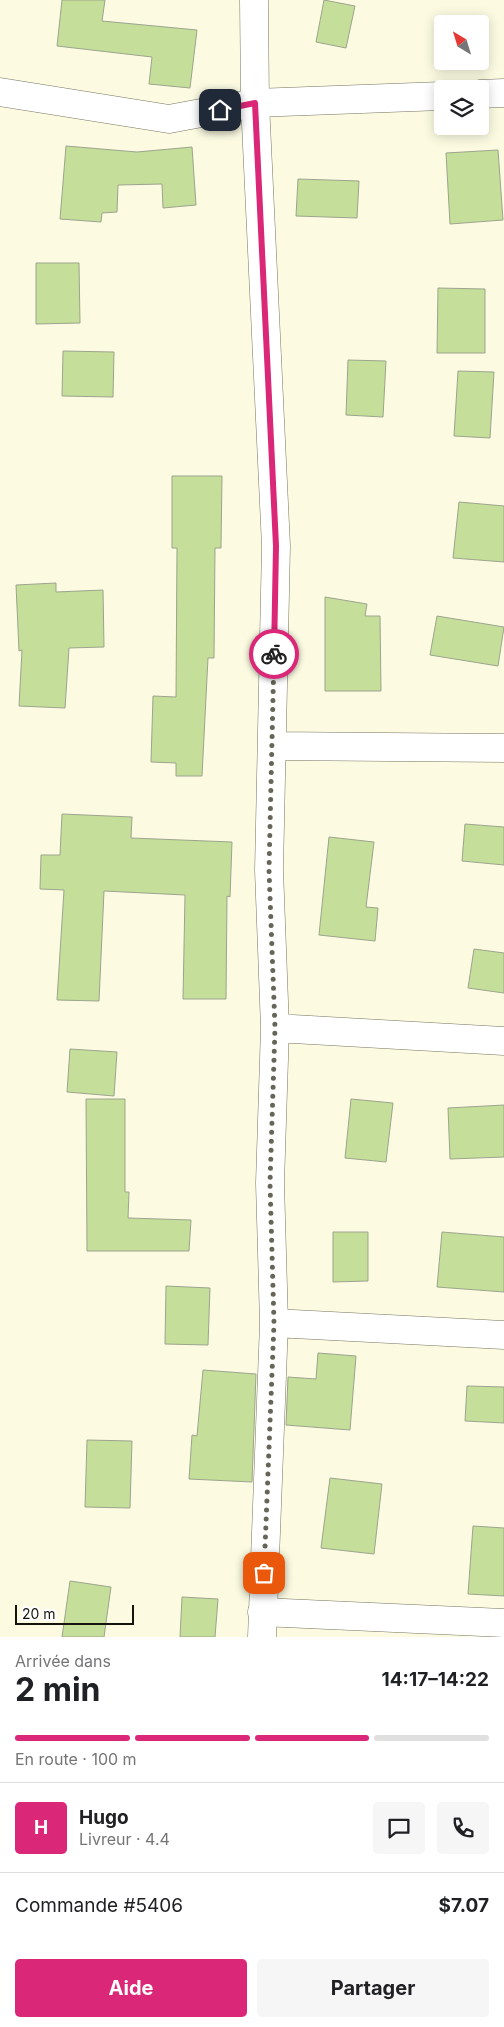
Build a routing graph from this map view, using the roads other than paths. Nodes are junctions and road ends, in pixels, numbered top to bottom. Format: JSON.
{"nodes":[{"id":1,"x":254,"y":0,"type":"edge"},
{"id":2,"x":0,"y":92,"type":"edge"},
{"id":3,"x":504,"y":93,"type":"edge"},
{"id":4,"x":489,"y":94,"type":"edge"},
{"id":5,"x":434,"y":96,"type":"edge"},
{"id":6,"x":255,"y":103,"type":"junction"},
{"id":7,"x":272,"y":746,"type":"junction"},
{"id":8,"x":504,"y":748,"type":"edge"},
{"id":9,"x":275,"y":1028,"type":"junction"},
{"id":10,"x":504,"y":1041,"type":"edge"},
{"id":11,"x":274,"y":1323,"type":"junction"},
{"id":12,"x":504,"y":1335,"type":"edge"},
{"id":13,"x":504,"y":1623,"type":"edge"},
{"id":14,"x":262,"y":1624,"type":"edge"}],
"edges":[{"from":1,"to":6,"type":"street"},
{"from":2,"to":6,"type":"street"},
{"from":3,"to":4,"type":"street"},
{"from":5,"to":6,"type":"street"},
{"from":6,"to":7,"type":"street"},
{"from":7,"to":8,"type":"street"},
{"from":7,"to":9,"type":"street"},
{"from":9,"to":10,"type":"street"},
{"from":9,"to":11,"type":"street"},
{"from":11,"to":12,"type":"street"},
{"from":11,"to":14,"type":"street"},
{"from":13,"to":14,"type":"street"}]}
